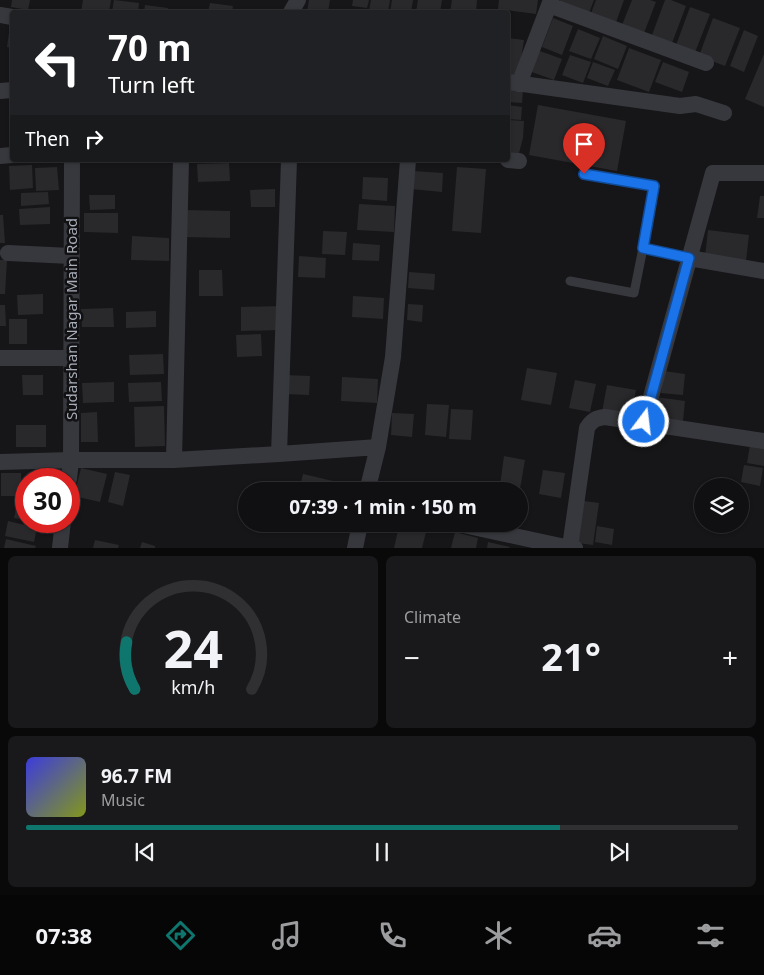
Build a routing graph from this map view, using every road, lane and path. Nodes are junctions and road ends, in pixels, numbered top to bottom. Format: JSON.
{"nodes":[{"id":1,"x":550,"y":2,"type":"edge"},
{"id":2,"x":706,"y":63,"type":"dead end"},
{"id":3,"x":514,"y":83,"type":"edge"},
{"id":4,"x":724,"y":113,"type":"dead end"},
{"id":5,"x":72,"y":162,"type":"edge"},
{"id":6,"x":181,"y":162,"type":"edge"},
{"id":7,"x":289,"y":162,"type":"edge"},
{"id":8,"x":408,"y":162,"type":"edge"},
{"id":9,"x":764,"y":173,"type":"edge"},
{"id":10,"x":584,"y":174,"type":"dead end"},
{"id":11,"x":643,"y":248,"type":"junction"},
{"id":12,"x":8,"y":253,"type":"dead end"},
{"id":13,"x":71,"y":256,"type":"junction"},
{"id":14,"x":689,"y":258,"type":"junction"},
{"id":15,"x":764,"y":271,"type":"edge"},
{"id":16,"x":570,"y":281,"type":"dead end"},
{"id":17,"x":0,"y":358,"type":"edge"},
{"id":18,"x":71,"y":358,"type":"junction"},
{"id":19,"x":644,"y":422,"type":"junction"},
{"id":20,"x":764,"y":441,"type":"edge"},
{"id":21,"x":378,"y":447,"type":"junction"},
{"id":22,"x":279,"y":454,"type":"junction"},
{"id":23,"x":71,"y":460,"type":"junction"},
{"id":24,"x":174,"y":460,"type":"junction"},
{"id":25,"x":0,"y":462,"type":"edge"},
{"id":26,"x":70,"y":468,"type":"edge"},
{"id":27,"x":369,"y":482,"type":"edge"},
{"id":28,"x":358,"y":532,"type":"edge"},
{"id":29,"x":497,"y":532,"type":"edge"},
{"id":30,"x":62,"y":533,"type":"edge"},
{"id":31,"x":570,"y":547,"type":"edge"},
{"id":32,"x":60,"y":548,"type":"edge"},
{"id":33,"x":355,"y":548,"type":"edge"},
{"id":34,"x":575,"y":548,"type":"edge"}],
"edges":[{"from":1,"to":2,"type":"street"},
{"from":1,"to":3,"type":"street"},
{"from":3,"to":4,"type":"street"},
{"from":5,"to":13,"type":"street","name":"Sudarshan Nagar Main Road"},
{"from":6,"to":24,"type":"street"},
{"from":7,"to":22,"type":"street"},
{"from":8,"to":21,"type":"street"},
{"from":9,"to":14,"type":"street"},
{"from":10,"to":11,"type":"lane"},
{"from":11,"to":14,"type":"lane"},
{"from":11,"to":16,"type":"lane"},
{"from":12,"to":13,"type":"street"},
{"from":13,"to":18,"type":"street","name":"Sudarshan Nagar Main Road"},
{"from":14,"to":15,"type":"street"},
{"from":14,"to":19,"type":"street"},
{"from":17,"to":18,"type":"street"},
{"from":18,"to":23,"type":"street","name":"Sudarshan Nagar Main Road"},
{"from":19,"to":20,"type":"street"},
{"from":19,"to":31,"type":"street"},
{"from":21,"to":22,"type":"street"},
{"from":21,"to":27,"type":"street"},
{"from":22,"to":24,"type":"street"},
{"from":23,"to":24,"type":"street"},
{"from":23,"to":25,"type":"street"},
{"from":23,"to":26,"type":"street","name":"Sudarshan Nagar Main Road"},
{"from":28,"to":33,"type":"street"},
{"from":29,"to":31,"type":"street"},
{"from":30,"to":32,"type":"street"},
{"from":31,"to":34,"type":"street"}]}
